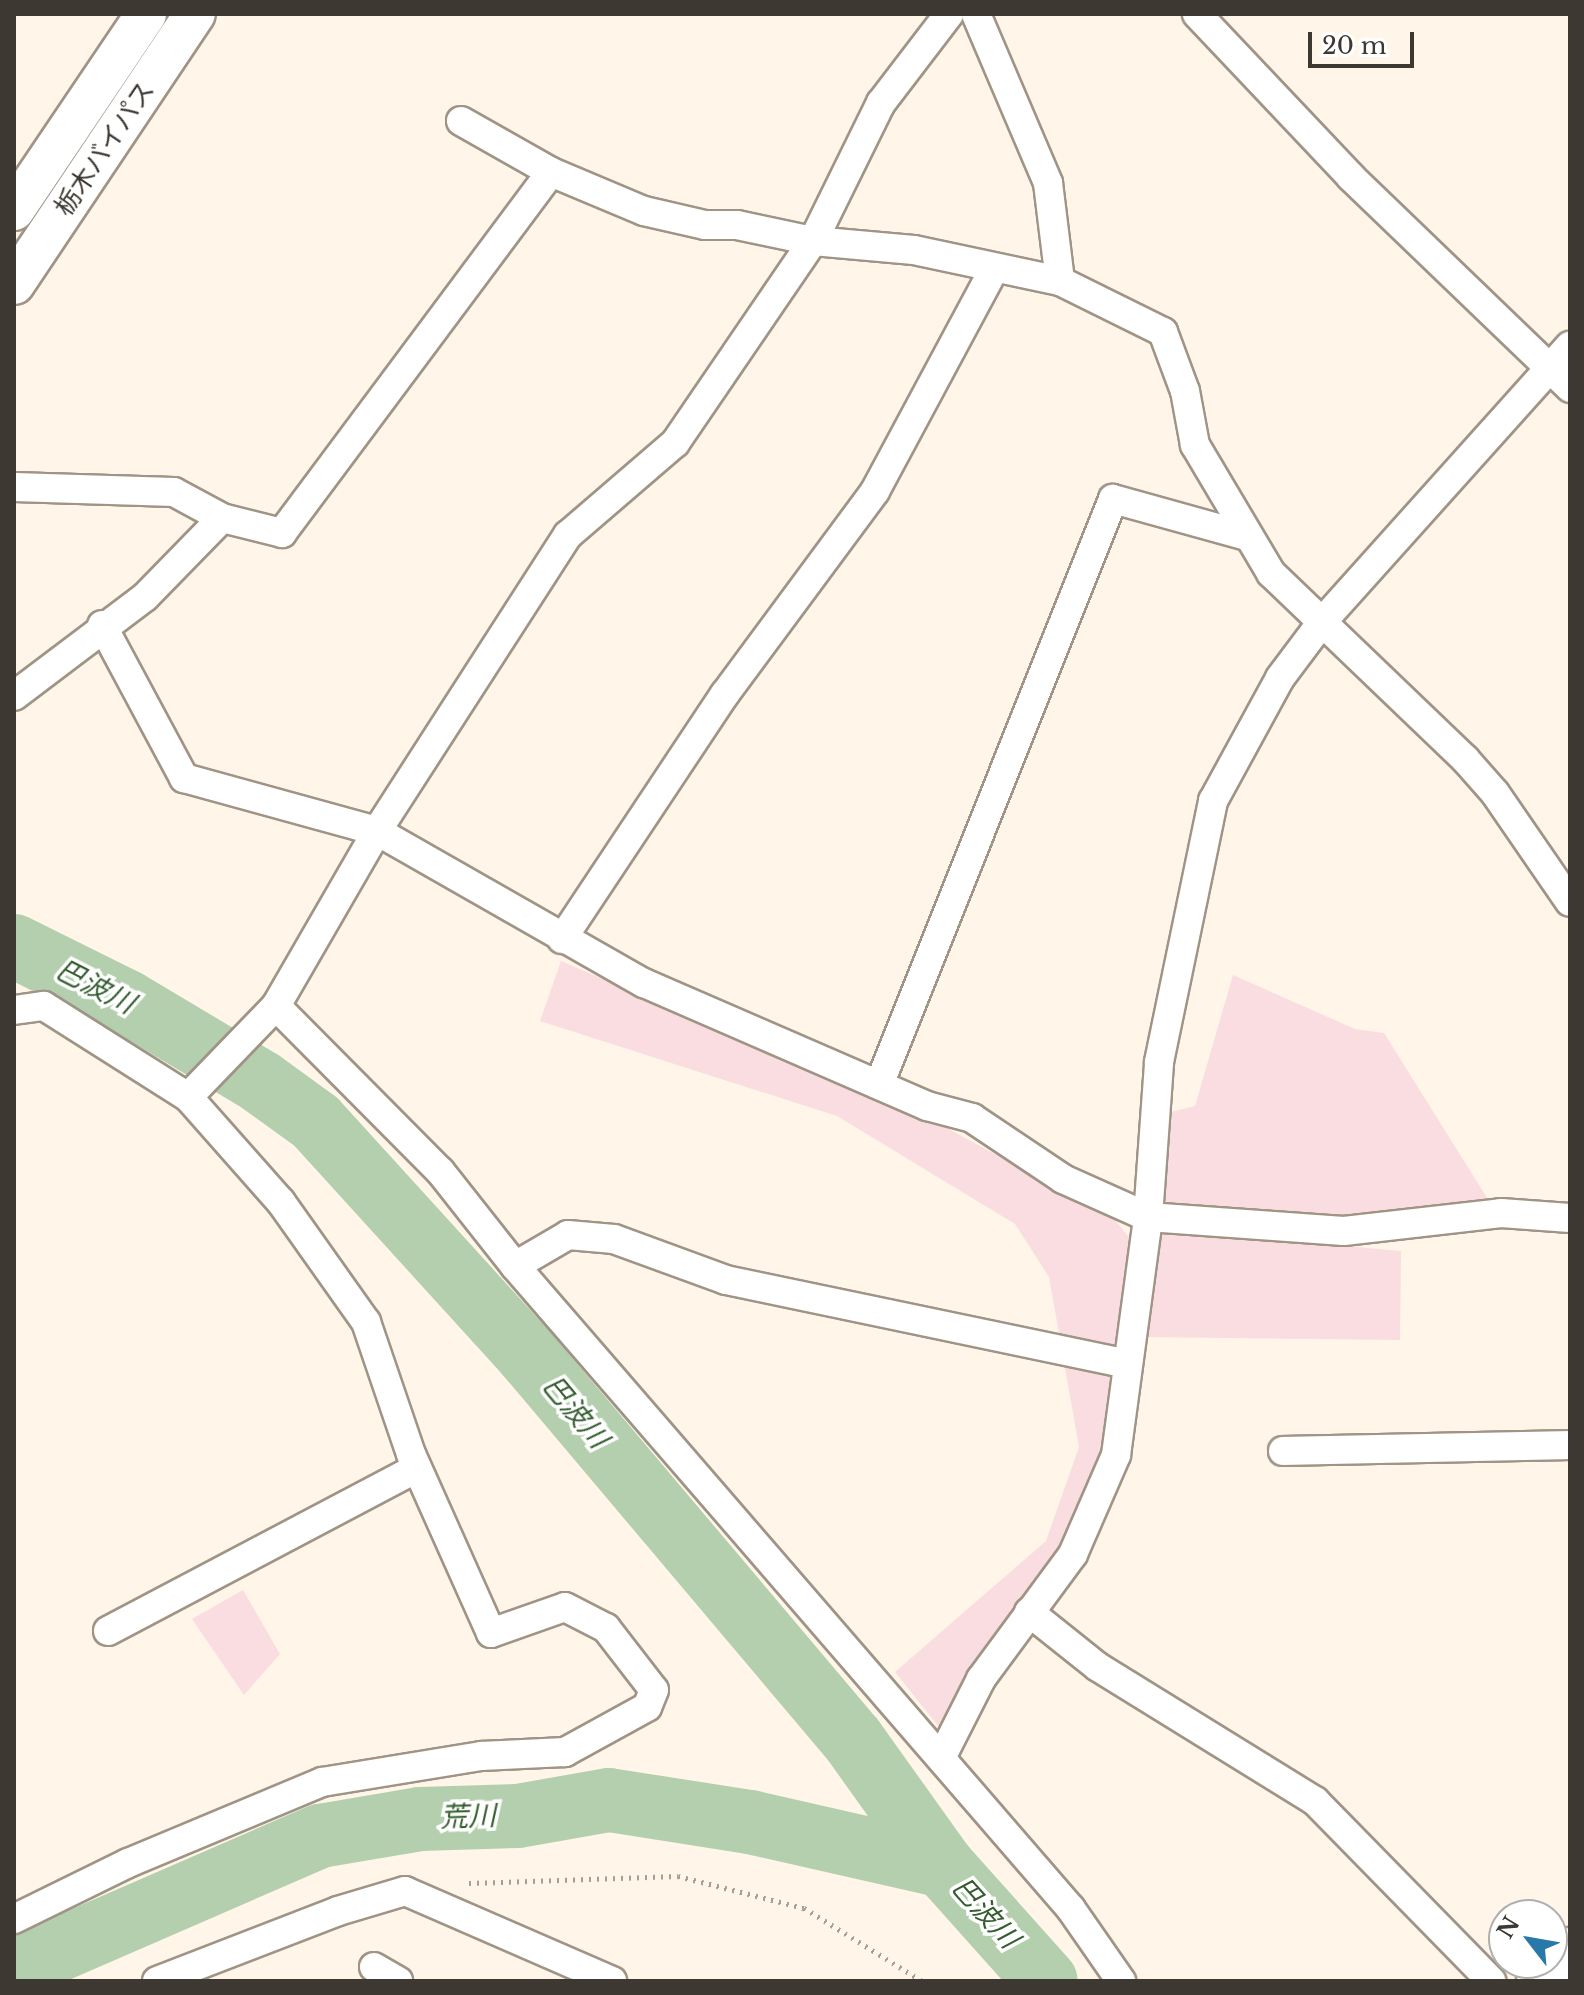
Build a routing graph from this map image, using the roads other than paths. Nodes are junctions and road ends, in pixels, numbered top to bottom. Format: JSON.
{"nodes":[{"id":1,"x":146,"y":14,"type":"edge"},
{"id":2,"x":195,"y":14,"type":"edge"},
{"id":3,"x":949,"y":14,"type":"edge"},
{"id":4,"x":976,"y":14,"type":"edge"},
{"id":5,"x":1197,"y":14,"type":"edge"},
{"id":6,"x":461,"y":121,"type":"dead end"},
{"id":7,"x":551,"y":172,"type":"junction"},
{"id":8,"x":14,"y":210,"type":"edge"},
{"id":9,"x":813,"y":241,"type":"junction"},
{"id":10,"x":993,"y":271,"type":"junction"},
{"id":11,"x":1060,"y":281,"type":"junction"},
{"id":12,"x":14,"y":284,"type":"edge"},
{"id":13,"x":1570,"y":346,"type":"edge"},
{"id":14,"x":1560,"y":379,"type":"edge"},
{"id":15,"x":14,"y":487,"type":"edge"},
{"id":16,"x":222,"y":518,"type":"junction"},
{"id":17,"x":1246,"y":536,"type":"junction"},
{"id":18,"x":1322,"y":622,"type":"junction"},
{"id":19,"x":102,"y":625,"type":"junction"},
{"id":20,"x":14,"y":696,"type":"edge"},
{"id":21,"x":377,"y":831,"type":"junction"},
{"id":22,"x":1570,"y":902,"type":"edge"},
{"id":23,"x":562,"y":939,"type":"junction"},
{"id":24,"x":14,"y":1010,"type":"edge"},
{"id":25,"x":269,"y":1012,"type":"junction"},
{"id":26,"x":879,"y":1085,"type":"junction"},
{"id":27,"x":188,"y":1097,"type":"junction"},
{"id":28,"x":1148,"y":1217,"type":"junction"},
{"id":29,"x":1570,"y":1218,"type":"edge"},
{"id":30,"x":515,"y":1266,"type":"junction"},
{"id":31,"x":1127,"y":1364,"type":"junction"},
{"id":32,"x":1570,"y":1445,"type":"edge"},
{"id":33,"x":1283,"y":1451,"type":"dead end"},
{"id":34,"x":417,"y":1468,"type":"junction"},
{"id":35,"x":1029,"y":1612,"type":"junction"},
{"id":36,"x":108,"y":1631,"type":"dead end"},
{"id":37,"x":941,"y":1758,"type":"junction"},
{"id":38,"x":14,"y":1919,"type":"edge"},
{"id":39,"x":157,"y":1981,"type":"edge"},
{"id":40,"x":612,"y":1981,"type":"edge"},
{"id":41,"x":1121,"y":1981,"type":"edge"},
{"id":42,"x":1491,"y":1981,"type":"edge"}],
"edges":[{"from":1,"to":8,"type":"main road","name":"栃木バイパス"},
{"from":2,"to":12,"type":"main road","name":"栃木バイパス"},
{"from":3,"to":9,"type":"street"},
{"from":4,"to":11,"type":"street"},
{"from":5,"to":14,"type":"street"},
{"from":6,"to":7,"type":"street"},
{"from":7,"to":9,"type":"street"},
{"from":7,"to":16,"type":"street"},
{"from":9,"to":10,"type":"street"},
{"from":9,"to":21,"type":"street"},
{"from":10,"to":11,"type":"street"},
{"from":10,"to":23,"type":"street"},
{"from":11,"to":17,"type":"street"},
{"from":13,"to":14,"type":"street"},
{"from":14,"to":18,"type":"street"},
{"from":15,"to":16,"type":"street"},
{"from":16,"to":19,"type":"street"},
{"from":17,"to":18,"type":"street"},
{"from":17,"to":26,"type":"street"},
{"from":18,"to":22,"type":"street"},
{"from":18,"to":28,"type":"street"},
{"from":19,"to":20,"type":"street"},
{"from":19,"to":21,"type":"street"},
{"from":21,"to":23,"type":"street"},
{"from":21,"to":25,"type":"street"},
{"from":23,"to":26,"type":"street"},
{"from":24,"to":27,"type":"street"},
{"from":25,"to":27,"type":"street"},
{"from":25,"to":30,"type":"street"},
{"from":26,"to":28,"type":"street"},
{"from":27,"to":34,"type":"street"},
{"from":28,"to":29,"type":"street"},
{"from":28,"to":31,"type":"street"},
{"from":30,"to":31,"type":"street"},
{"from":30,"to":37,"type":"street"},
{"from":31,"to":35,"type":"street"},
{"from":32,"to":33,"type":"street"},
{"from":34,"to":36,"type":"street"},
{"from":34,"to":38,"type":"street"},
{"from":35,"to":37,"type":"street"},
{"from":35,"to":42,"type":"street"},
{"from":37,"to":41,"type":"street"},
{"from":39,"to":40,"type":"street"}]}
